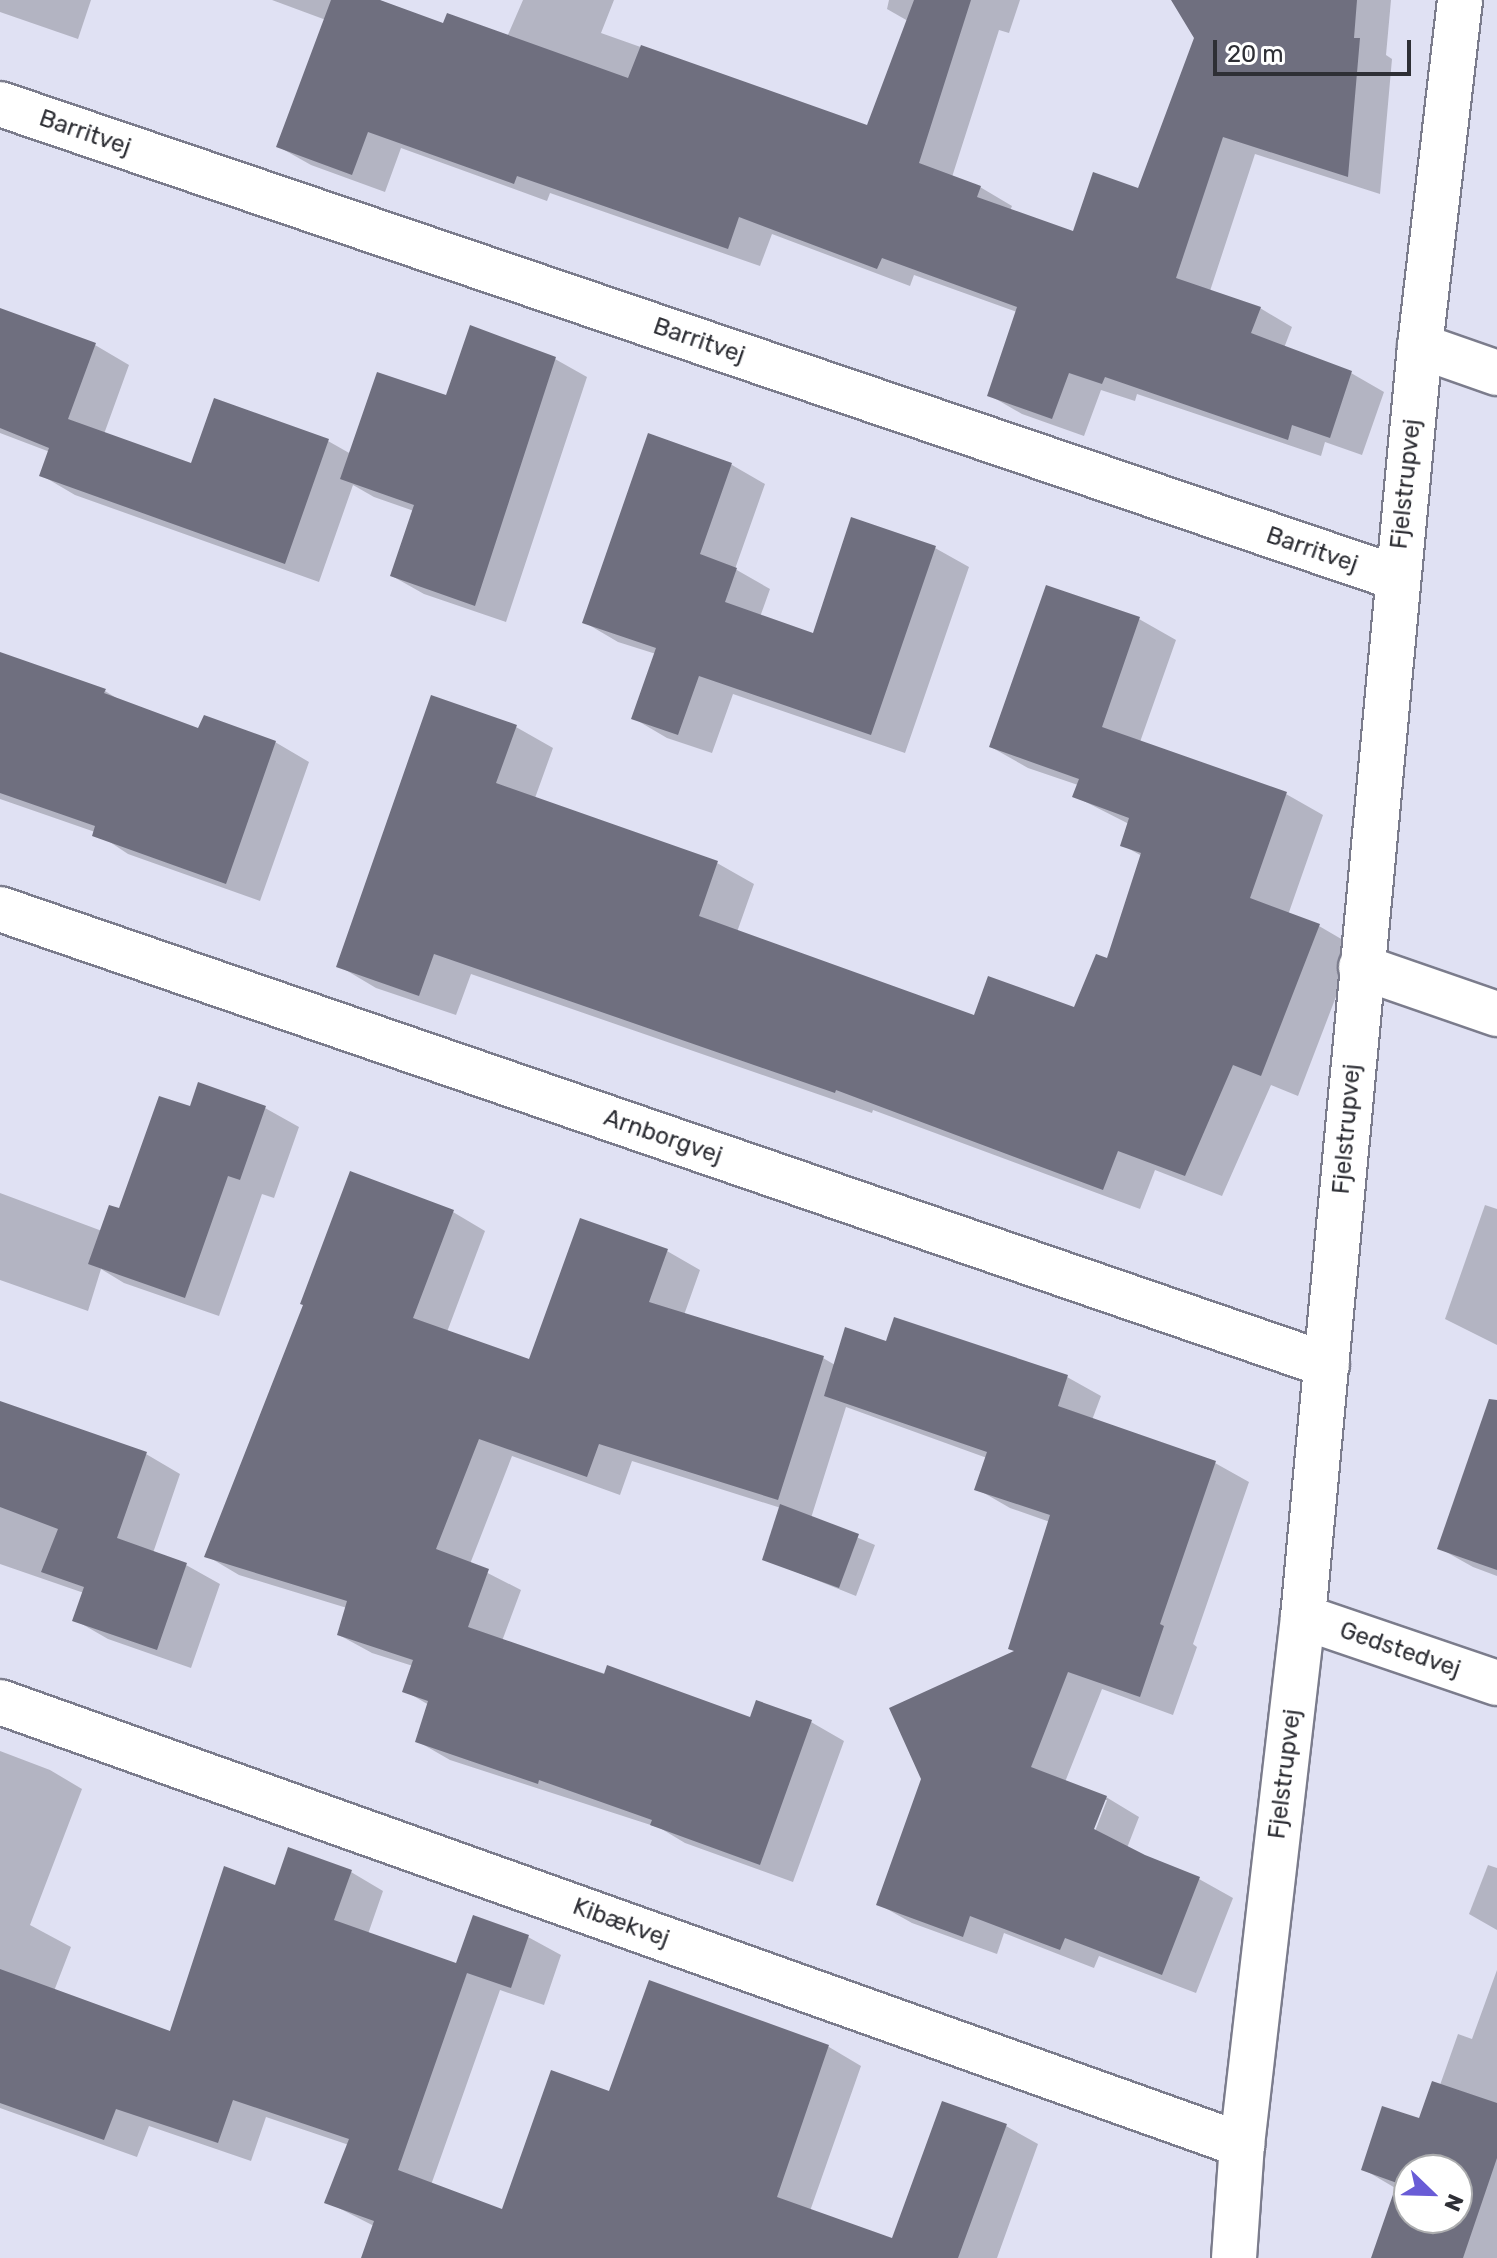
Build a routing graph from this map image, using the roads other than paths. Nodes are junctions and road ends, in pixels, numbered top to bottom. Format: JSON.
{"nodes":[{"id":1,"x":1460,"y":0,"type":"edge"},
{"id":2,"x":0,"y":104,"type":"edge"},
{"id":3,"x":1420,"y":346,"type":"junction"},
{"id":4,"x":1497,"y":373,"type":"edge"},
{"id":5,"x":1397,"y":578,"type":"junction"},
{"id":6,"x":0,"y":909,"type":"edge"},
{"id":7,"x":1361,"y":967,"type":"junction"},
{"id":8,"x":1497,"y":1014,"type":"edge"},
{"id":9,"x":1327,"y":1365,"type":"junction"},
{"id":10,"x":1303,"y":1617,"type":"junction"},
{"id":11,"x":1497,"y":1683,"type":"edge"},
{"id":12,"x":0,"y":1702,"type":"edge"},
{"id":13,"x":1242,"y":2145,"type":"junction"},
{"id":14,"x":1234,"y":2258,"type":"edge"}],
"edges":[{"from":1,"to":3,"type":"street","name":"Fjelstrupvej"},
{"from":2,"to":5,"type":"street","name":"Barritvej"},
{"from":3,"to":4,"type":"street"},
{"from":3,"to":5,"type":"street","name":"Fjelstrupvej"},
{"from":5,"to":7,"type":"street","name":"Fjelstrupvej"},
{"from":6,"to":9,"type":"street","name":"Arnborgvej"},
{"from":7,"to":8,"type":"street"},
{"from":7,"to":9,"type":"street","name":"Fjelstrupvej"},
{"from":9,"to":10,"type":"street","name":"Fjelstrupvej"},
{"from":10,"to":11,"type":"street","name":"Gedstedvej"},
{"from":10,"to":13,"type":"street","name":"Fjelstrupvej"},
{"from":12,"to":13,"type":"street","name":"Kibækvej"},
{"from":13,"to":14,"type":"street","name":"Fjelstrupvej"}]}
